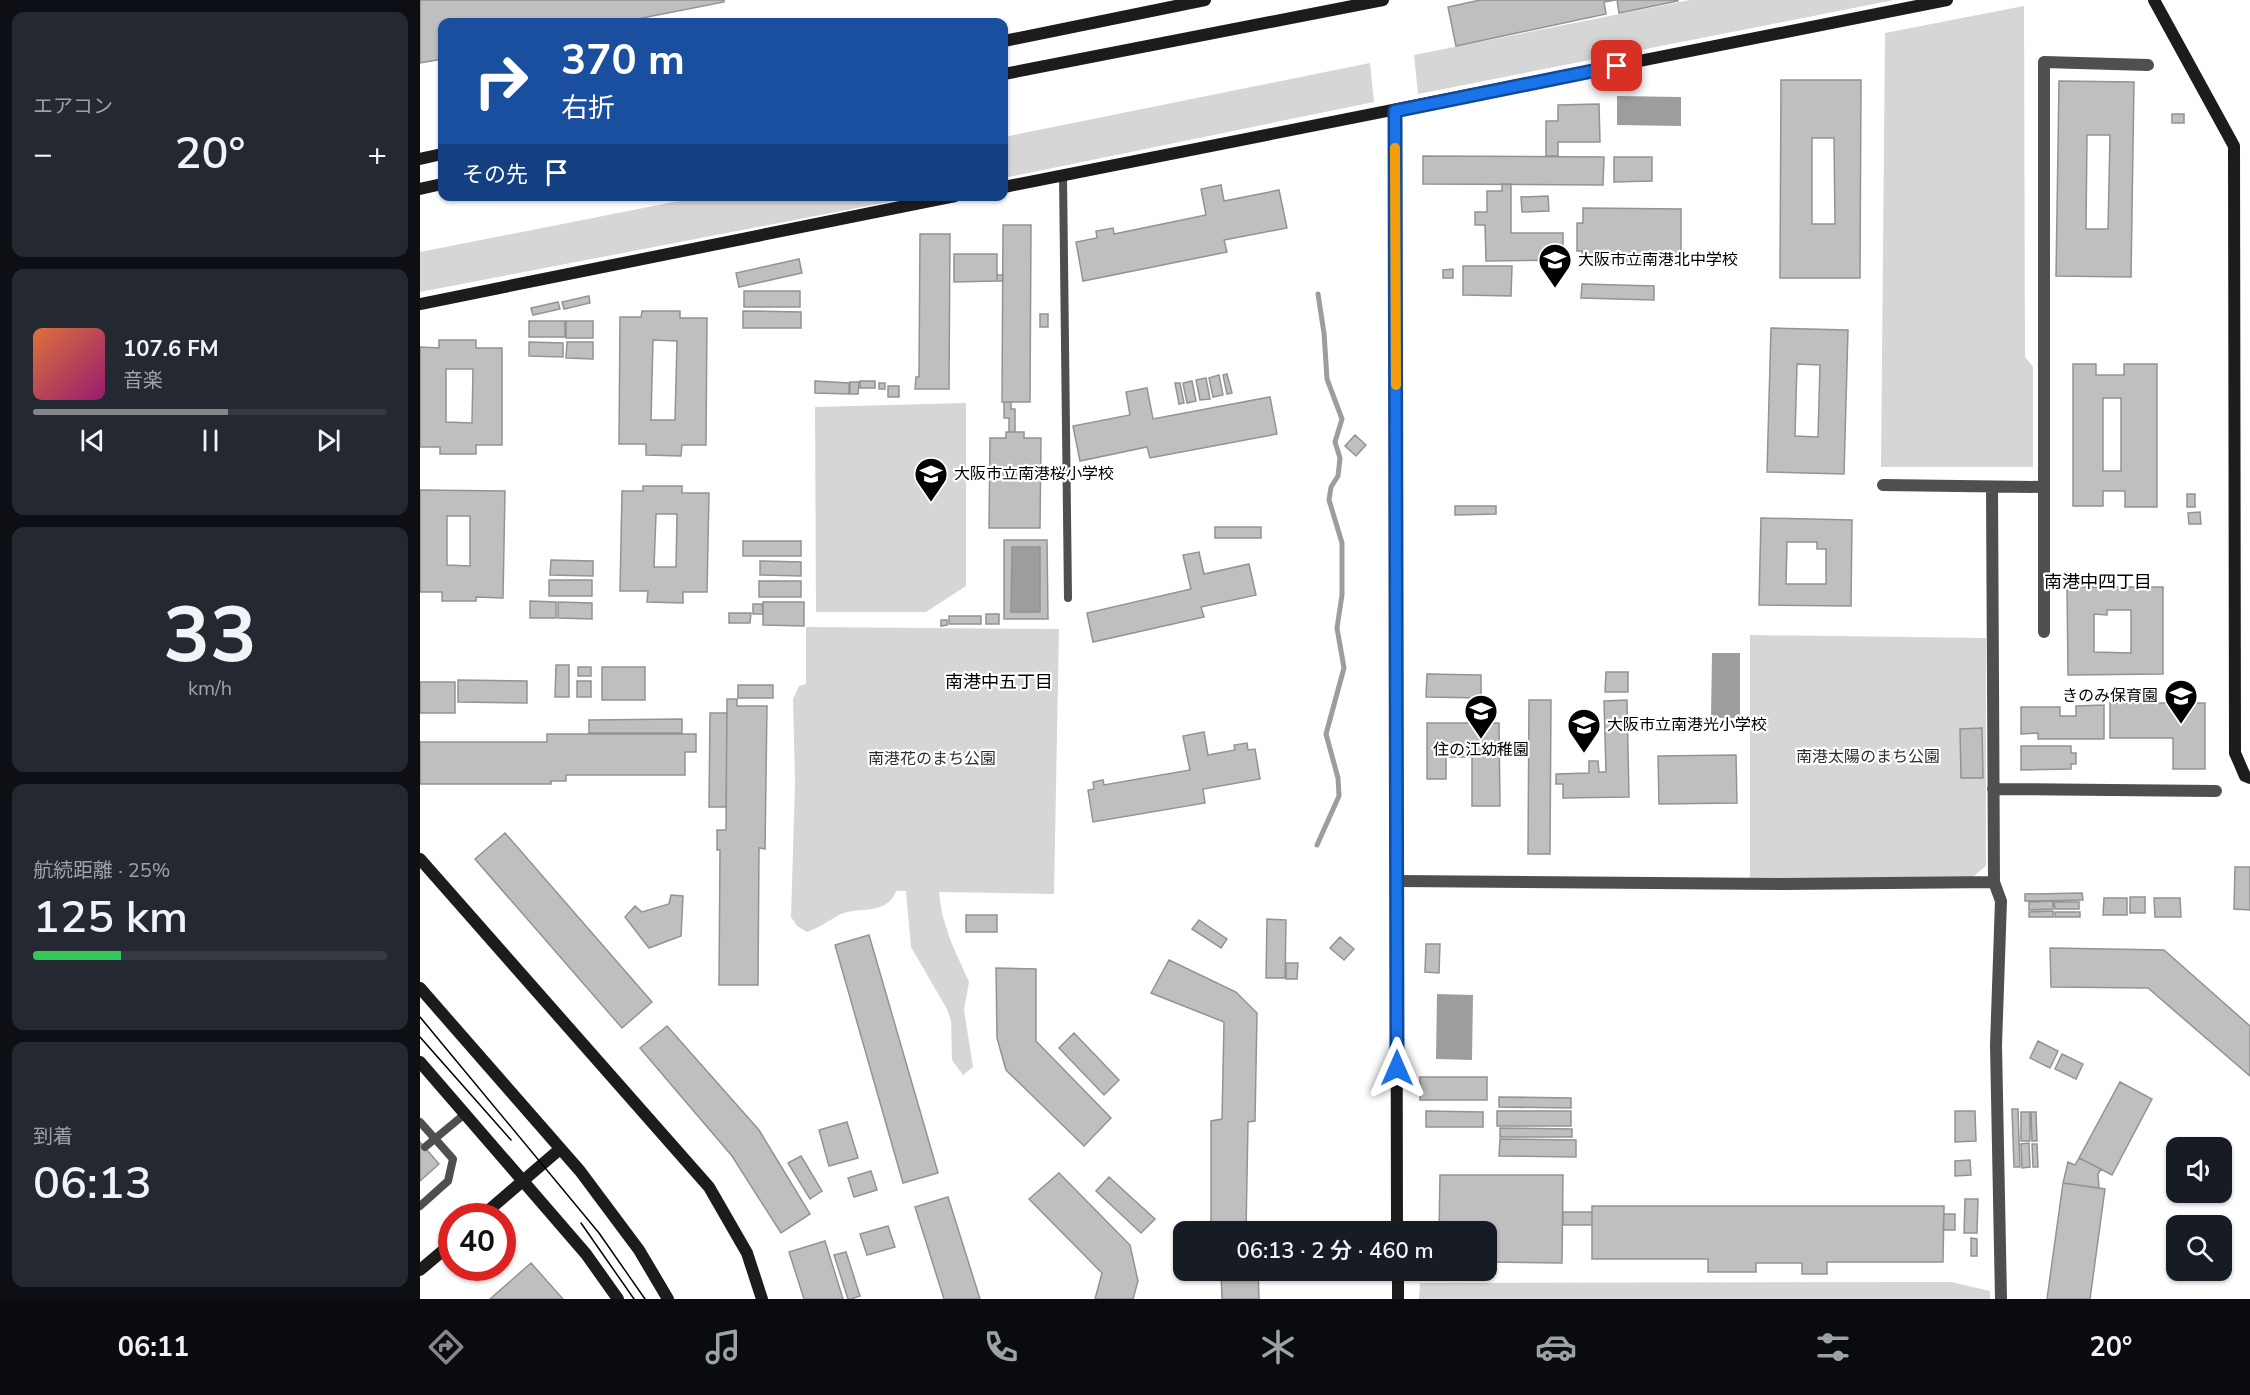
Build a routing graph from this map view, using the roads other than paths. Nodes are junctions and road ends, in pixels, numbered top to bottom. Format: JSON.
{"nodes":[{"id":1,"x":1205,"y":0,"type":"edge"},
{"id":2,"x":1383,"y":0,"type":"edge"},
{"id":3,"x":1947,"y":0,"type":"edge"},
{"id":4,"x":2154,"y":0,"type":"edge"},
{"id":5,"x":1008,"y":40,"type":"edge"},
{"id":6,"x":2148,"y":65,"type":"dead end"},
{"id":7,"x":1008,"y":73,"type":"edge"},
{"id":8,"x":1395,"y":111,"type":"junction"},
{"id":9,"x":438,"y":155,"type":"edge"},
{"id":10,"x":420,"y":159,"type":"edge"},
{"id":11,"x":1063,"y":175,"type":"junction"},
{"id":12,"x":438,"y":185,"type":"edge"},
{"id":13,"x":1008,"y":186,"type":"edge"},
{"id":14,"x":420,"y":189,"type":"edge"},
{"id":15,"x":930,"y":201,"type":"edge"},
{"id":16,"x":420,"y":304,"type":"edge"},
{"id":17,"x":1883,"y":485,"type":"dead end"},
{"id":18,"x":1992,"y":487,"type":"junction"},
{"id":19,"x":2042,"y":488,"type":"junction"},
{"id":20,"x":1068,"y":598,"type":"dead end"},
{"id":21,"x":2043,"y":632,"type":"dead end"},
{"id":22,"x":2250,"y":778,"type":"edge"},
{"id":23,"x":1993,"y":789,"type":"junction"},
{"id":24,"x":2216,"y":791,"type":"dead end"},
{"id":25,"x":420,"y":859,"type":"edge"},
{"id":26,"x":1397,"y":881,"type":"junction"},
{"id":27,"x":1994,"y":882,"type":"junction"},
{"id":28,"x":420,"y":988,"type":"edge"},
{"id":29,"x":420,"y":1062,"type":"edge"},
{"id":30,"x":466,"y":1113,"type":"junction"},
{"id":31,"x":420,"y":1122,"type":"edge"},
{"id":32,"x":435,"y":1138,"type":"junction"},
{"id":33,"x":425,"y":1147,"type":"dead end"},
{"id":34,"x":560,"y":1149,"type":"junction"},
{"id":35,"x":523,"y":1181,"type":"junction"},
{"id":36,"x":497,"y":1203,"type":"edge"},
{"id":37,"x":420,"y":1206,"type":"edge"},
{"id":38,"x":1398,"y":1221,"type":"edge"},
{"id":39,"x":438,"y":1255,"type":"edge"},
{"id":40,"x":420,"y":1270,"type":"edge"},
{"id":41,"x":1398,"y":1281,"type":"edge"},
{"id":42,"x":618,"y":1299,"type":"edge"},
{"id":43,"x":668,"y":1299,"type":"edge"},
{"id":44,"x":762,"y":1299,"type":"edge"},
{"id":45,"x":1398,"y":1299,"type":"edge"},
{"id":46,"x":2001,"y":1299,"type":"edge"}],
"edges":[{"from":1,"to":5,"type":"street"},
{"from":2,"to":7,"type":"street"},
{"from":3,"to":8,"type":"street"},
{"from":4,"to":22,"type":"street"},
{"from":6,"to":19,"type":"street"},
{"from":8,"to":11,"type":"street"},
{"from":8,"to":26,"type":"street"},
{"from":9,"to":10,"type":"street"},
{"from":11,"to":13,"type":"street"},
{"from":11,"to":20,"type":"lane"},
{"from":12,"to":14,"type":"street"},
{"from":15,"to":16,"type":"street"},
{"from":17,"to":18,"type":"street"},
{"from":18,"to":19,"type":"street"},
{"from":18,"to":23,"type":"street"},
{"from":19,"to":21,"type":"street"},
{"from":23,"to":24,"type":"street"},
{"from":23,"to":27,"type":"street"},
{"from":25,"to":44,"type":"street"},
{"from":26,"to":27,"type":"street"},
{"from":26,"to":38,"type":"street"},
{"from":27,"to":46,"type":"street"},
{"from":28,"to":34,"type":"street"},
{"from":29,"to":30,"type":"street"},
{"from":30,"to":32,"type":"lane"},
{"from":30,"to":35,"type":"street"},
{"from":31,"to":32,"type":"lane"},
{"from":32,"to":33,"type":"lane"},
{"from":32,"to":37,"type":"lane"},
{"from":34,"to":35,"type":"street"},
{"from":34,"to":43,"type":"street"},
{"from":35,"to":36,"type":"street"},
{"from":35,"to":42,"type":"street"},
{"from":39,"to":40,"type":"street"},
{"from":41,"to":45,"type":"street"}]}
